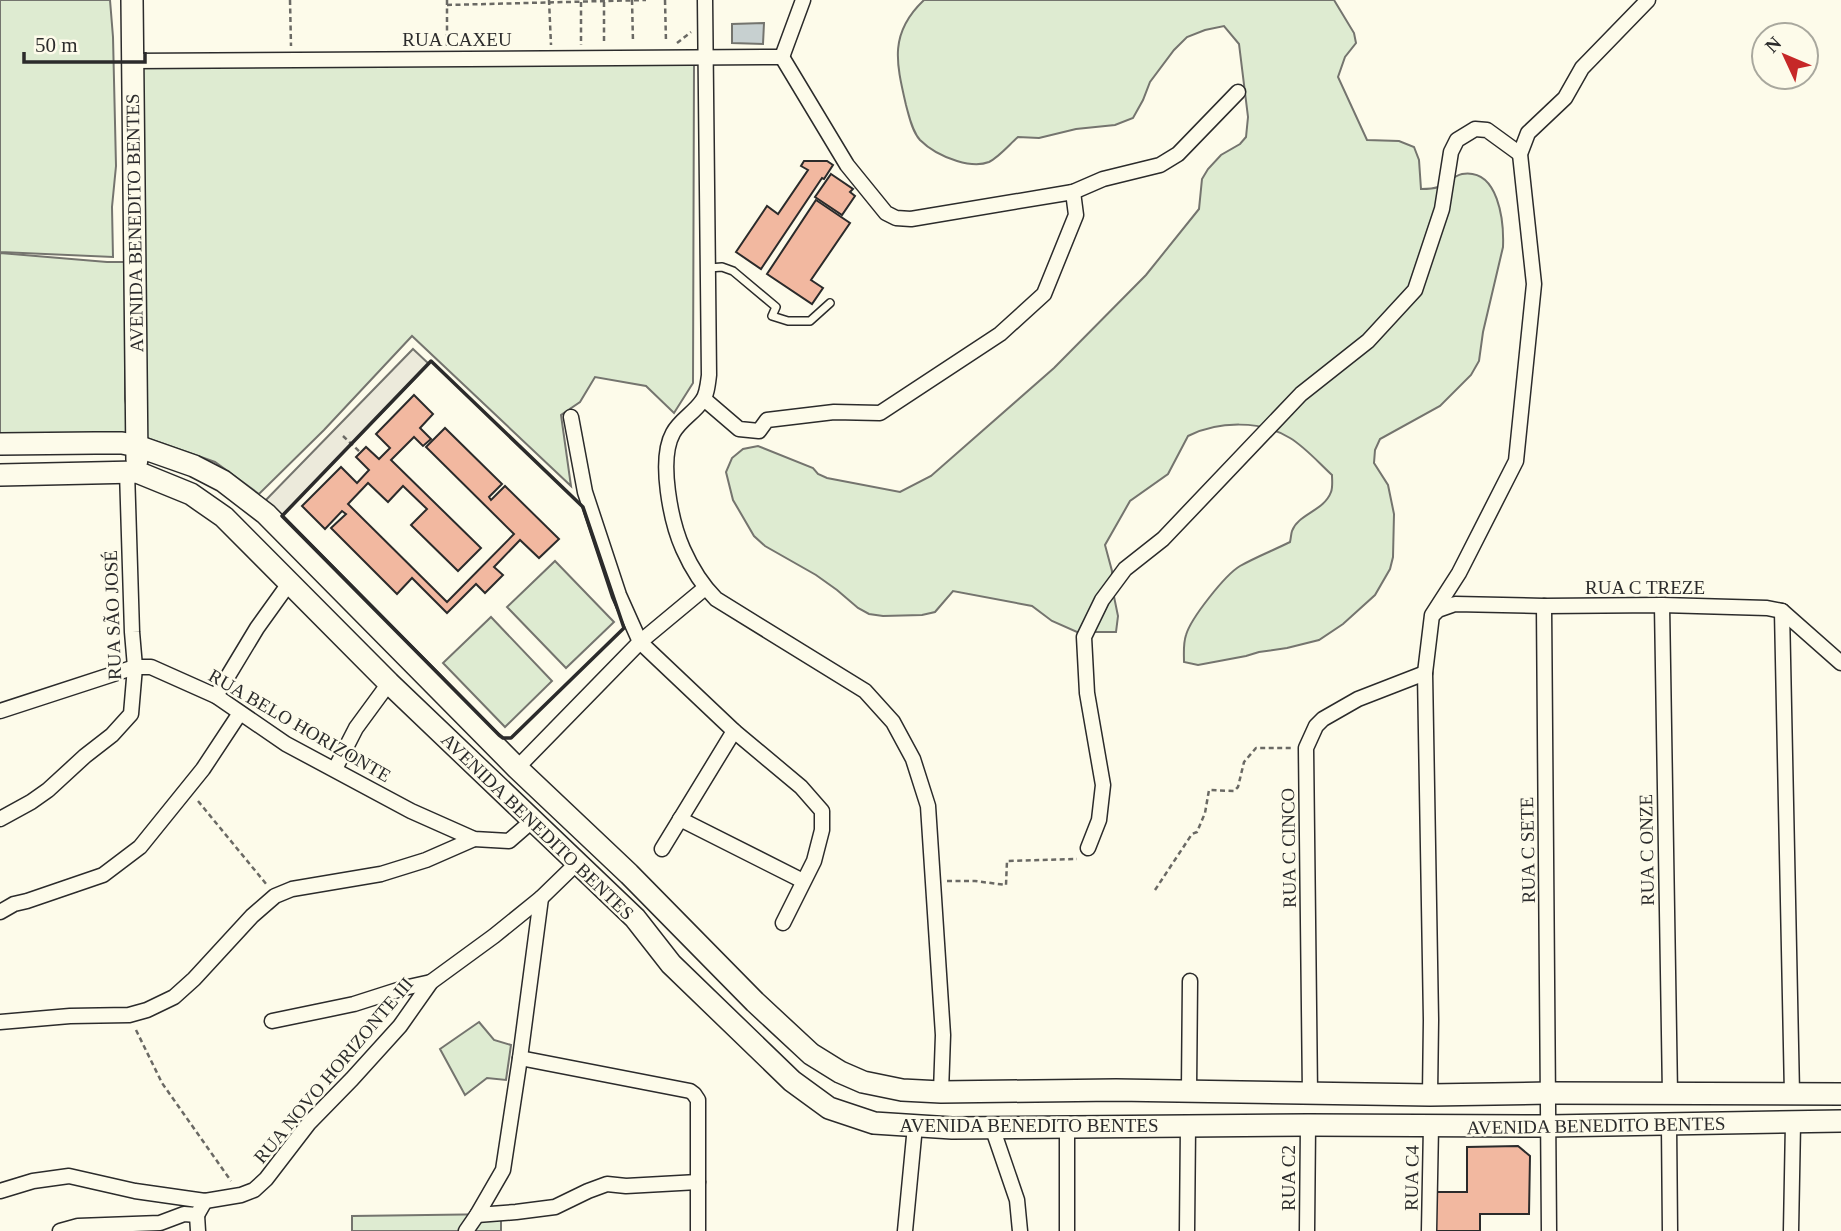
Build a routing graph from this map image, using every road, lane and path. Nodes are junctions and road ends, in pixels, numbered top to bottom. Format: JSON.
{"nodes":[{"id":1,"x":132,"y":0,"type":"edge"},
{"id":2,"x":290,"y":0,"type":"edge"},
{"id":3,"x":632,"y":0,"type":"edge"},
{"id":4,"x":646,"y":0,"type":"edge"},
{"id":5,"x":665,"y":0,"type":"edge"},
{"id":6,"x":705,"y":0,"type":"edge"},
{"id":7,"x":803,"y":0,"type":"edge"},
{"id":8,"x":1648,"y":0,"type":"edge"},
{"id":9,"x":549,"y":1,"type":"edge"},
{"id":10,"x":581,"y":1,"type":"edge"},
{"id":11,"x":604,"y":1,"type":"edge"},
{"id":12,"x":447,"y":2,"type":"edge"},
{"id":13,"x":696,"y":28,"type":"dead end"},
{"id":14,"x":634,"y":47,"type":"dead end"},
{"id":15,"x":666,"y":47,"type":"dead end"},
{"id":16,"x":672,"y":47,"type":"dead end"},
{"id":17,"x":551,"y":48,"type":"dead end"},
{"id":18,"x":581,"y":48,"type":"dead end"},
{"id":19,"x":604,"y":48,"type":"dead end"},
{"id":20,"x":447,"y":49,"type":"dead end"},
{"id":21,"x":291,"y":50,"type":"dead end"},
{"id":22,"x":706,"y":57,"type":"junction"},
{"id":23,"x":782,"y":57,"type":"junction"},
{"id":24,"x":133,"y":61,"type":"junction"},
{"id":25,"x":1238,"y":92,"type":"dead end"},
{"id":26,"x":1520,"y":154,"type":"junction"},
{"id":27,"x":1073,"y":191,"type":"junction"},
{"id":28,"x":709,"y":268,"type":"junction"},
{"id":29,"x":830,"y":303,"type":"dead end"},
{"id":30,"x":704,"y":399,"type":"junction"},
{"id":31,"x":571,"y":417,"type":"dead end"},
{"id":32,"x":343,"y":436,"type":"dead end"},
{"id":33,"x":0,"y":444,"type":"edge"},
{"id":34,"x":136,"y":446,"type":"junction"},
{"id":35,"x":361,"y":453,"type":"dead end"},
{"id":36,"x":132,"y":472,"type":"junction"},
{"id":37,"x":0,"y":475,"type":"edge"},
{"id":38,"x":290,"y":582,"type":"junction"},
{"id":39,"x":705,"y":588,"type":"junction"},
{"id":40,"x":1662,"y":605,"type":"junction"},
{"id":41,"x":1544,"y":606,"type":"junction"},
{"id":42,"x":1782,"y":611,"type":"junction"},
{"id":43,"x":1432,"y":615,"type":"junction"},
{"id":44,"x":640,"y":642,"type":"junction"},
{"id":45,"x":1841,"y":663,"type":"edge"},
{"id":46,"x":135,"y":667,"type":"junction"},
{"id":47,"x":1425,"y":673,"type":"junction"},
{"id":48,"x":389,"y":683,"type":"junction"},
{"id":49,"x":216,"y":696,"type":"junction"},
{"id":50,"x":0,"y":711,"type":"edge"},
{"id":51,"x":240,"y":713,"type":"junction"},
{"id":52,"x":734,"y":731,"type":"junction"},
{"id":53,"x":1306,"y":748,"type":"junction"},
{"id":54,"x":517,"y":768,"type":"junction"},
{"id":55,"x":335,"y":769,"type":"junction"},
{"id":56,"x":188,"y":788,"type":"junction"},
{"id":57,"x":0,"y":819,"type":"edge"},
{"id":58,"x":680,"y":819,"type":"junction"},
{"id":59,"x":532,"y":821,"type":"junction"},
{"id":60,"x":474,"y":839,"type":"junction"},
{"id":61,"x":1088,"y":848,"type":"joint"},
{"id":62,"x":662,"y":849,"type":"dead end"},
{"id":63,"x":577,"y":863,"type":"junction"},
{"id":64,"x":803,"y":881,"type":"junction"},
{"id":65,"x":933,"y":882,"type":"junction"},
{"id":66,"x":1155,"y":890,"type":"dead end"},
{"id":67,"x":275,"y":896,"type":"junction"},
{"id":68,"x":541,"y":898,"type":"junction"},
{"id":69,"x":653,"y":899,"type":"junction"},
{"id":70,"x":0,"y":912,"type":"edge"},
{"id":71,"x":635,"y":918,"type":"junction"},
{"id":72,"x":783,"y":923,"type":"dead end"},
{"id":73,"x":1190,"y":981,"type":"dead end"},
{"id":74,"x":431,"y":982,"type":"junction"},
{"id":75,"x":129,"y":1015,"type":"junction"},
{"id":76,"x":272,"y":1021,"type":"dead end"},
{"id":77,"x":0,"y":1022,"type":"edge"},
{"id":78,"x":520,"y":1058,"type":"junction"},
{"id":79,"x":1116,"y":1090,"type":"junction"},
{"id":80,"x":1189,"y":1090,"type":"junction"},
{"id":81,"x":942,"y":1093,"type":"junction"},
{"id":82,"x":1549,"y":1093,"type":"junction"},
{"id":83,"x":1310,"y":1094,"type":"junction"},
{"id":84,"x":1670,"y":1094,"type":"junction"},
{"id":85,"x":1792,"y":1094,"type":"junction"},
{"id":86,"x":1841,"y":1094,"type":"edge"},
{"id":87,"x":1430,"y":1095,"type":"junction"},
{"id":88,"x":1841,"y":1121,"type":"edge"},
{"id":89,"x":1793,"y":1123,"type":"junction"},
{"id":90,"x":1308,"y":1125,"type":"junction"},
{"id":91,"x":1669,"y":1125,"type":"junction"},
{"id":92,"x":915,"y":1126,"type":"junction"},
{"id":93,"x":1188,"y":1126,"type":"junction"},
{"id":94,"x":1431,"y":1126,"type":"junction"},
{"id":95,"x":1549,"y":1126,"type":"junction"},
{"id":96,"x":992,"y":1127,"type":"junction"},
{"id":97,"x":1067,"y":1127,"type":"junction"},
{"id":98,"x":1117,"y":1127,"type":"junction"},
{"id":99,"x":698,"y":1182,"type":"junction"},
{"id":100,"x":0,"y":1191,"type":"edge"},
{"id":101,"x":241,"y":1195,"type":"junction"},
{"id":102,"x":205,"y":1202,"type":"junction"},
{"id":103,"x":197,"y":1215,"type":"junction"},
{"id":104,"x":477,"y":1215,"type":"junction"},
{"id":105,"x":60,"y":1231,"type":"edge"},
{"id":106,"x":198,"y":1231,"type":"edge"},
{"id":107,"x":466,"y":1231,"type":"edge"},
{"id":108,"x":698,"y":1231,"type":"edge"},
{"id":109,"x":905,"y":1231,"type":"edge"},
{"id":110,"x":1020,"y":1231,"type":"edge"},
{"id":111,"x":1068,"y":1231,"type":"edge"},
{"id":112,"x":1187,"y":1231,"type":"edge"},
{"id":113,"x":1307,"y":1231,"type":"edge"},
{"id":114,"x":1429,"y":1231,"type":"edge"},
{"id":115,"x":1549,"y":1231,"type":"edge"},
{"id":116,"x":1670,"y":1231,"type":"edge"},
{"id":117,"x":1791,"y":1231,"type":"edge"}],
"edges":[{"from":1,"to":24,"type":"street","name":"AVENIDA BENEDITO BENTES"},
{"from":2,"to":21,"type":"path"},
{"from":3,"to":4,"type":"path"},
{"from":3,"to":11,"type":"path"},
{"from":3,"to":14,"type":"path"},
{"from":5,"to":15,"type":"path"},
{"from":6,"to":22,"type":"street"},
{"from":7,"to":23,"type":"street"},
{"from":8,"to":26,"type":"street"},
{"from":9,"to":10,"type":"path"},
{"from":9,"to":12,"type":"path"},
{"from":9,"to":17,"type":"path"},
{"from":10,"to":11,"type":"path"},
{"from":10,"to":18,"type":"path"},
{"from":11,"to":19,"type":"path"},
{"from":12,"to":20,"type":"path"},
{"from":13,"to":16,"type":"path"},
{"from":22,"to":23,"type":"street","name":"RUA CAXEU"},
{"from":22,"to":24,"type":"street","name":"RUA CAXEU"},
{"from":22,"to":28,"type":"street"},
{"from":23,"to":27,"type":"street"},
{"from":24,"to":34,"type":"street","name":"AVENIDA BENEDITO BENTES"},
{"from":25,"to":27,"type":"street"},
{"from":26,"to":43,"type":"street"},
{"from":26,"to":61,"type":"street"},
{"from":27,"to":30,"type":"street"},
{"from":28,"to":29,"type":"lane"},
{"from":28,"to":30,"type":"street"},
{"from":30,"to":39,"type":"street"},
{"from":31,"to":44,"type":"street"},
{"from":32,"to":35,"type":"path"},
{"from":33,"to":34,"type":"street","name":"AVENIDA BENEDITO BENTES"},
{"from":34,"to":36,"type":"street","name":"AVENIDA BENEDITO BENTES"},
{"from":34,"to":54,"type":"street","name":"AVENIDA BENEDITO BENTES"},
{"from":36,"to":37,"type":"street","name":"AVENIDA BENEDITO BENTES"},
{"from":36,"to":38,"type":"street","name":"AVENIDA BENEDITO BENTES"},
{"from":36,"to":46,"type":"street","name":"RUA SÃO JOSÉ"},
{"from":38,"to":48,"type":"street","name":"AVENIDA BENEDITO BENTES"},
{"from":38,"to":49,"type":"street"},
{"from":39,"to":44,"type":"street"},
{"from":39,"to":65,"type":"street"},
{"from":40,"to":41,"type":"street","name":"RUA C TREZE"},
{"from":40,"to":42,"type":"street","name":"RUA C TREZE"},
{"from":40,"to":84,"type":"street","name":"RUA C ONZE"},
{"from":41,"to":43,"type":"street","name":"RUA C TREZE"},
{"from":41,"to":82,"type":"street","name":"RUA C SETE"},
{"from":42,"to":45,"type":"street"},
{"from":42,"to":85,"type":"street"},
{"from":43,"to":47,"type":"street"},
{"from":44,"to":52,"type":"street"},
{"from":44,"to":54,"type":"street"},
{"from":46,"to":49,"type":"street","name":"RUA BELO HORIZONTE"},
{"from":46,"to":50,"type":"street"},
{"from":46,"to":57,"type":"street","name":"RUA SÃO JOSÉ"},
{"from":47,"to":53,"type":"street"},
{"from":47,"to":87,"type":"street"},
{"from":48,"to":55,"type":"street"},
{"from":48,"to":59,"type":"street","name":"AVENIDA BENEDITO BENTES"},
{"from":49,"to":51,"type":"street","name":"RUA BELO HORIZONTE"},
{"from":51,"to":55,"type":"street","name":"RUA BELO HORIZONTE"},
{"from":51,"to":56,"type":"street"},
{"from":52,"to":58,"type":"street"},
{"from":52,"to":64,"type":"street"},
{"from":53,"to":66,"type":"path"},
{"from":53,"to":83,"type":"street","name":"RUA C CINCO"},
{"from":54,"to":69,"type":"street","name":"AVENIDA BENEDITO BENTES"},
{"from":55,"to":60,"type":"street","name":"RUA BELO HORIZONTE"},
{"from":56,"to":67,"type":"path"},
{"from":56,"to":70,"type":"street"},
{"from":58,"to":62,"type":"street"},
{"from":58,"to":64,"type":"street"},
{"from":59,"to":60,"type":"street","name":"RUA BELO HORIZONTE"},
{"from":59,"to":63,"type":"street","name":"AVENIDA BENEDITO BENTES"},
{"from":60,"to":67,"type":"street"},
{"from":61,"to":65,"type":"path"},
{"from":63,"to":68,"type":"street","name":"RUA NOVO HORIZONTE III"},
{"from":63,"to":71,"type":"street","name":"AVENIDA BENEDITO BENTES"},
{"from":64,"to":72,"type":"street"},
{"from":65,"to":81,"type":"street"},
{"from":67,"to":75,"type":"street"},
{"from":68,"to":74,"type":"street","name":"RUA NOVO HORIZONTE III"},
{"from":68,"to":78,"type":"street"},
{"from":69,"to":71,"type":"street"},
{"from":69,"to":81,"type":"street","name":"AVENIDA BENEDITO BENTES"},
{"from":71,"to":92,"type":"street","name":"AVENIDA BENEDITO BENTES"},
{"from":73,"to":80,"type":"street"},
{"from":74,"to":76,"type":"street"},
{"from":74,"to":101,"type":"street","name":"RUA NOVO HORIZONTE III"},
{"from":75,"to":77,"type":"street"},
{"from":75,"to":101,"type":"path"},
{"from":78,"to":99,"type":"street"},
{"from":78,"to":104,"type":"street"},
{"from":79,"to":80,"type":"street","name":"AVENIDA BENEDITO BENTES"},
{"from":79,"to":81,"type":"street","name":"AVENIDA BENEDITO BENTES"},
{"from":79,"to":98,"type":"street"},
{"from":80,"to":83,"type":"street","name":"AVENIDA BENEDITO BENTES"},
{"from":82,"to":84,"type":"street","name":"AVENIDA BENEDITO BENTES"},
{"from":82,"to":87,"type":"street","name":"AVENIDA BENEDITO BENTES"},
{"from":82,"to":95,"type":"street","name":"RUA C SETE"},
{"from":83,"to":87,"type":"street","name":"AVENIDA BENEDITO BENTES"},
{"from":84,"to":85,"type":"street","name":"AVENIDA BENEDITO BENTES"},
{"from":85,"to":86,"type":"street","name":"AVENIDA BENEDITO BENTES"},
{"from":88,"to":89,"type":"street","name":"AVENIDA BENEDITO BENTES"},
{"from":89,"to":91,"type":"street","name":"AVENIDA BENEDITO BENTES"},
{"from":89,"to":117,"type":"street"},
{"from":90,"to":93,"type":"street","name":"AVENIDA BENEDITO BENTES"},
{"from":90,"to":94,"type":"street","name":"AVENIDA BENEDITO BENTES"},
{"from":90,"to":113,"type":"street","name":"RUA C2"},
{"from":91,"to":95,"type":"street","name":"AVENIDA BENEDITO BENTES"},
{"from":91,"to":116,"type":"street"},
{"from":92,"to":96,"type":"street","name":"AVENIDA BENEDITO BENTES"},
{"from":92,"to":109,"type":"street"},
{"from":93,"to":98,"type":"street","name":"AVENIDA BENEDITO BENTES"},
{"from":93,"to":112,"type":"street"},
{"from":94,"to":95,"type":"street","name":"AVENIDA BENEDITO BENTES"},
{"from":94,"to":114,"type":"street","name":"RUA C4"},
{"from":95,"to":115,"type":"street","name":"RUA C SETE"},
{"from":96,"to":97,"type":"street","name":"AVENIDA BENEDITO BENTES"},
{"from":96,"to":110,"type":"street"},
{"from":97,"to":98,"type":"street","name":"AVENIDA BENEDITO BENTES"},
{"from":97,"to":111,"type":"street"},
{"from":99,"to":104,"type":"street"},
{"from":99,"to":108,"type":"street"},
{"from":100,"to":102,"type":"street","name":"RUA NOVO HORIZONTE III"},
{"from":101,"to":102,"type":"street","name":"RUA NOVO HORIZONTE III"},
{"from":102,"to":103,"type":"street"},
{"from":103,"to":105,"type":"street"},
{"from":103,"to":106,"type":"street"},
{"from":104,"to":107,"type":"street"}]}
